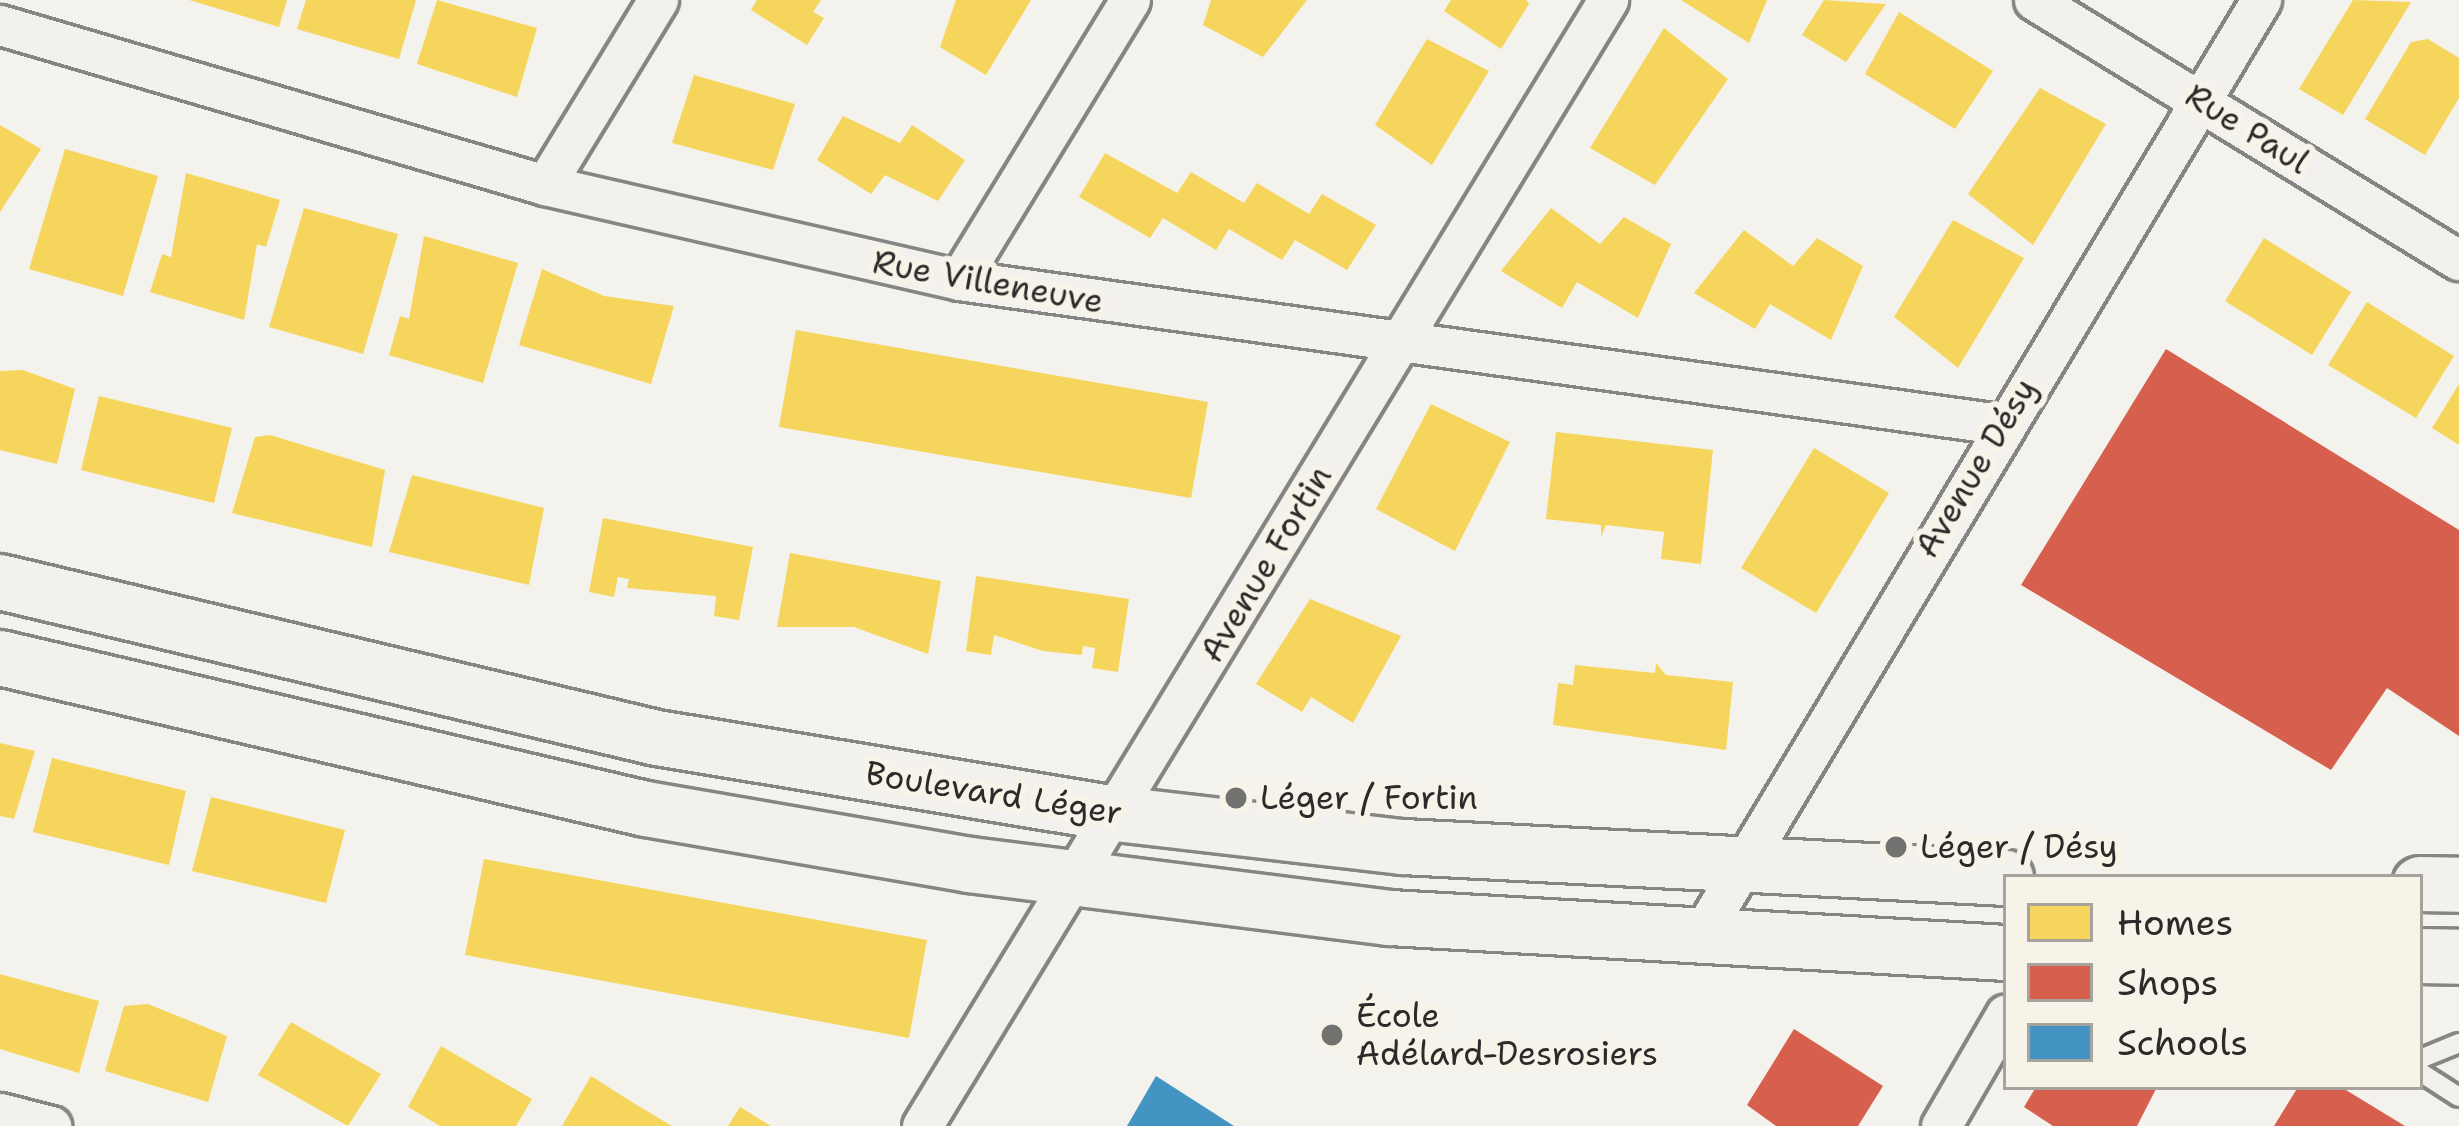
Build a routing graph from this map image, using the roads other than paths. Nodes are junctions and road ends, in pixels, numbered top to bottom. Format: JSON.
{"nodes":[{"id":1,"x":658,"y":0,"type":"edge"},
{"id":2,"x":1130,"y":0,"type":"edge"},
{"id":3,"x":1608,"y":0,"type":"edge"},
{"id":4,"x":2034,"y":0,"type":"edge"},
{"id":5,"x":2261,"y":0,"type":"edge"},
{"id":6,"x":0,"y":25,"type":"edge"},
{"id":7,"x":2201,"y":100,"type":"junction"},
{"id":8,"x":545,"y":185,"type":"junction"},
{"id":9,"x":2459,"y":260,"type":"edge"},
{"id":10,"x":959,"y":280,"type":"junction"},
{"id":11,"x":1396,"y":348,"type":"junction"},
{"id":12,"x":2000,"y":424,"type":"junction"},
{"id":13,"x":0,"y":582,"type":"edge"},
{"id":14,"x":0,"y":658,"type":"edge"},
{"id":15,"x":1117,"y":814,"type":"junction"},
{"id":16,"x":1735,"y":869,"type":"junction"},
{"id":17,"x":2003,"y":878,"type":"edge"},
{"id":18,"x":1075,"y":879,"type":"junction"},
{"id":19,"x":2423,"y":884,"type":"edge"},
{"id":20,"x":2459,"y":885,"type":"edge"},
{"id":21,"x":1699,"y":940,"type":"junction"},
{"id":22,"x":2003,"y":953,"type":"edge"},
{"id":23,"x":2423,"y":956,"type":"edge"},
{"id":24,"x":2459,"y":957,"type":"edge"},
{"id":25,"x":2003,"y":1020,"type":"edge"},
{"id":26,"x":2459,"y":1042,"type":"edge"},
{"id":27,"x":2423,"y":1058,"type":"edge"},
{"id":28,"x":2423,"y":1074,"type":"edge"},
{"id":29,"x":2459,"y":1097,"type":"edge"},
{"id":30,"x":0,"y":1113,"type":"edge"},
{"id":31,"x":51,"y":1126,"type":"edge"},
{"id":32,"x":922,"y":1126,"type":"edge"},
{"id":33,"x":1941,"y":1126,"type":"edge"}],
"edges":[{"from":1,"to":8,"type":"street"},
{"from":2,"to":10,"type":"street"},
{"from":3,"to":11,"type":"street","name":"Avenue Fortin"},
{"from":4,"to":7,"type":"street","name":"Rue Paul"},
{"from":5,"to":7,"type":"street","name":"Avenue Désy"},
{"from":6,"to":8,"type":"street","name":"Rue Villeneuve"},
{"from":7,"to":9,"type":"street","name":"Rue Paul"},
{"from":7,"to":12,"type":"street","name":"Avenue Désy"},
{"from":8,"to":10,"type":"street","name":"Rue Villeneuve"},
{"from":10,"to":11,"type":"street","name":"Rue Villeneuve"},
{"from":11,"to":12,"type":"street","name":"Rue Villeneuve"},
{"from":11,"to":15,"type":"street","name":"Avenue Fortin"},
{"from":12,"to":16,"type":"street","name":"Avenue Désy"},
{"from":13,"to":15,"type":"main road","name":"Boulevard Léger"},
{"from":14,"to":18,"type":"main road"},
{"from":15,"to":16,"type":"main road","name":"Boulevard Léger"},
{"from":15,"to":18,"type":"street","name":"Avenue Fortin"},
{"from":16,"to":17,"type":"main road","name":"Boulevard Léger"},
{"from":16,"to":21,"type":"street","name":"Avenue Désy"},
{"from":18,"to":21,"type":"main road"},
{"from":18,"to":32,"type":"street","name":"Avenue Fortin"},
{"from":19,"to":20,"type":"main road"},
{"from":21,"to":22,"type":"main road"},
{"from":23,"to":24,"type":"main road"},
{"from":25,"to":33,"type":"street"},
{"from":26,"to":27,"type":"lane"},
{"from":28,"to":29,"type":"lane"},
{"from":30,"to":31,"type":"street"}]}
